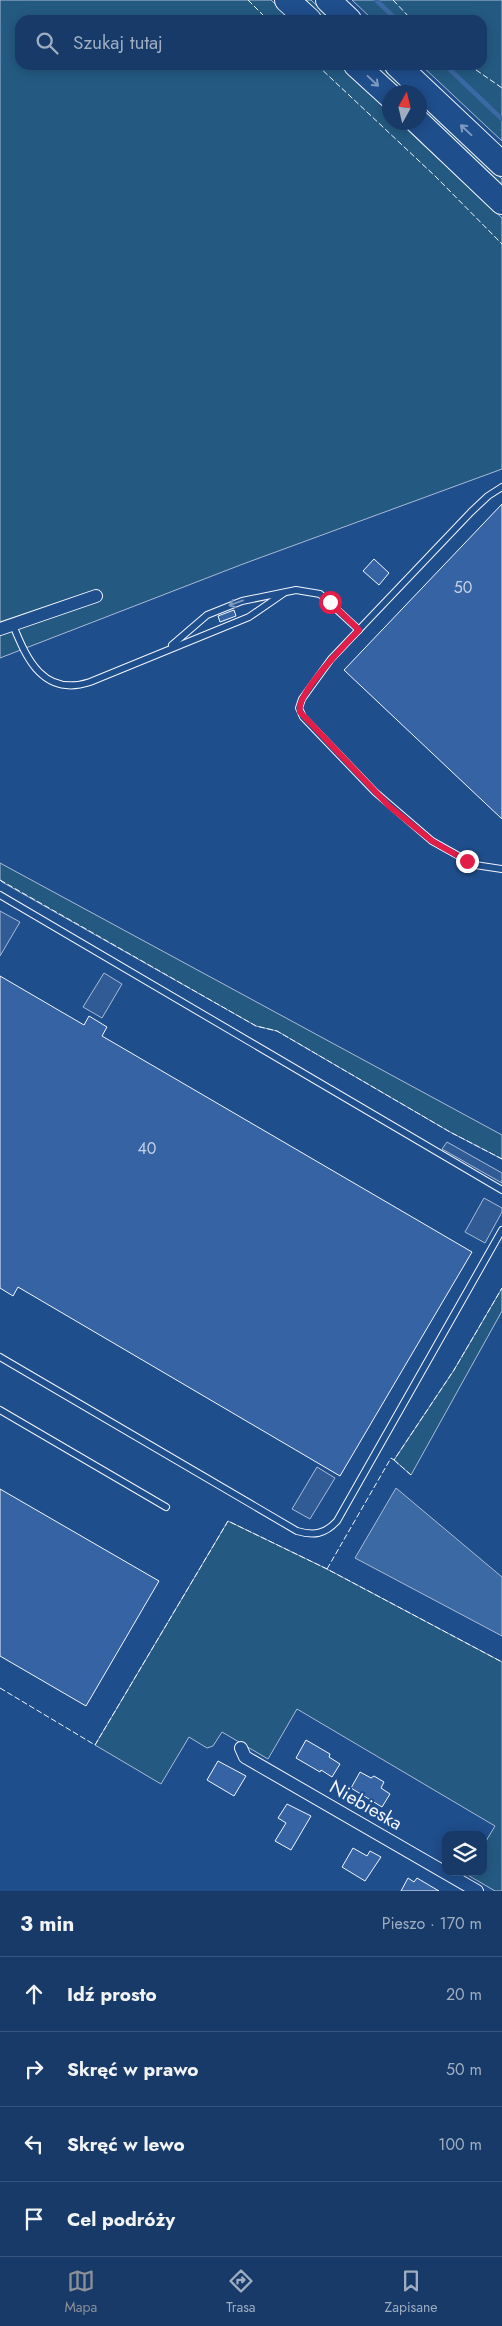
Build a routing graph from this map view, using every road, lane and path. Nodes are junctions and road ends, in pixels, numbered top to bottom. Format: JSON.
{"nodes":[{"id":1,"x":287,"y":0,"type":"edge"},
{"id":2,"x":328,"y":0,"type":"edge"},
{"id":3,"x":303,"y":15,"type":"edge"},
{"id":4,"x":344,"y":15,"type":"edge"},
{"id":5,"x":361,"y":70,"type":"edge"},
{"id":6,"x":402,"y":70,"type":"edge"},
{"id":7,"x":382,"y":89,"type":"edge"},
{"id":8,"x":426,"y":130,"type":"edge"},
{"id":9,"x":502,"y":164,"type":"edge"},
{"id":10,"x":502,"y":202,"type":"edge"},
{"id":11,"x":502,"y":487,"type":"edge"},
{"id":12,"x":284,"y":594,"type":"junction"},
{"id":13,"x":96,"y":596,"type":"dead end"},
{"id":14,"x":13,"y":625,"type":"junction"},
{"id":15,"x":0,"y":629,"type":"edge"},
{"id":16,"x":359,"y":630,"type":"junction"},
{"id":17,"x":168,"y":650,"type":"junction"},
{"id":18,"x":502,"y":869,"type":"edge"},
{"id":19,"x":0,"y":895,"type":"edge"},
{"id":20,"x":502,"y":1190,"type":"edge"},
{"id":21,"x":502,"y":1230,"type":"edge"},
{"id":22,"x":0,"y":1357,"type":"edge"},
{"id":23,"x":0,"y":1410,"type":"edge"},
{"id":24,"x":166,"y":1507,"type":"dead end"},
{"id":25,"x":241,"y":1748,"type":"dead end"},
{"id":26,"x":474,"y":1890,"type":"edge"}],
"edges":[{"from":1,"to":3,"type":"highway"},
{"from":2,"to":4,"type":"highway"},
{"from":5,"to":7,"type":"highway","one_way":true},
{"from":9,"to":6,"type":"highway","one_way":true},
{"from":8,"to":10,"type":"highway"},
{"from":11,"to":16,"type":"lane"},
{"from":12,"to":16,"type":"lane"},
{"from":12,"to":17,"type":"lane"},
{"from":12,"to":17,"type":"lane","one_way":true},
{"from":13,"to":14,"type":"street"},
{"from":14,"to":15,"type":"street"},
{"from":14,"to":17,"type":"lane"},
{"from":16,"to":18,"type":"lane"},
{"from":19,"to":20,"type":"lane"},
{"from":21,"to":22,"type":"lane"},
{"from":23,"to":24,"type":"lane"},
{"from":25,"to":26,"type":"street","name":"Niebieska"}]}
